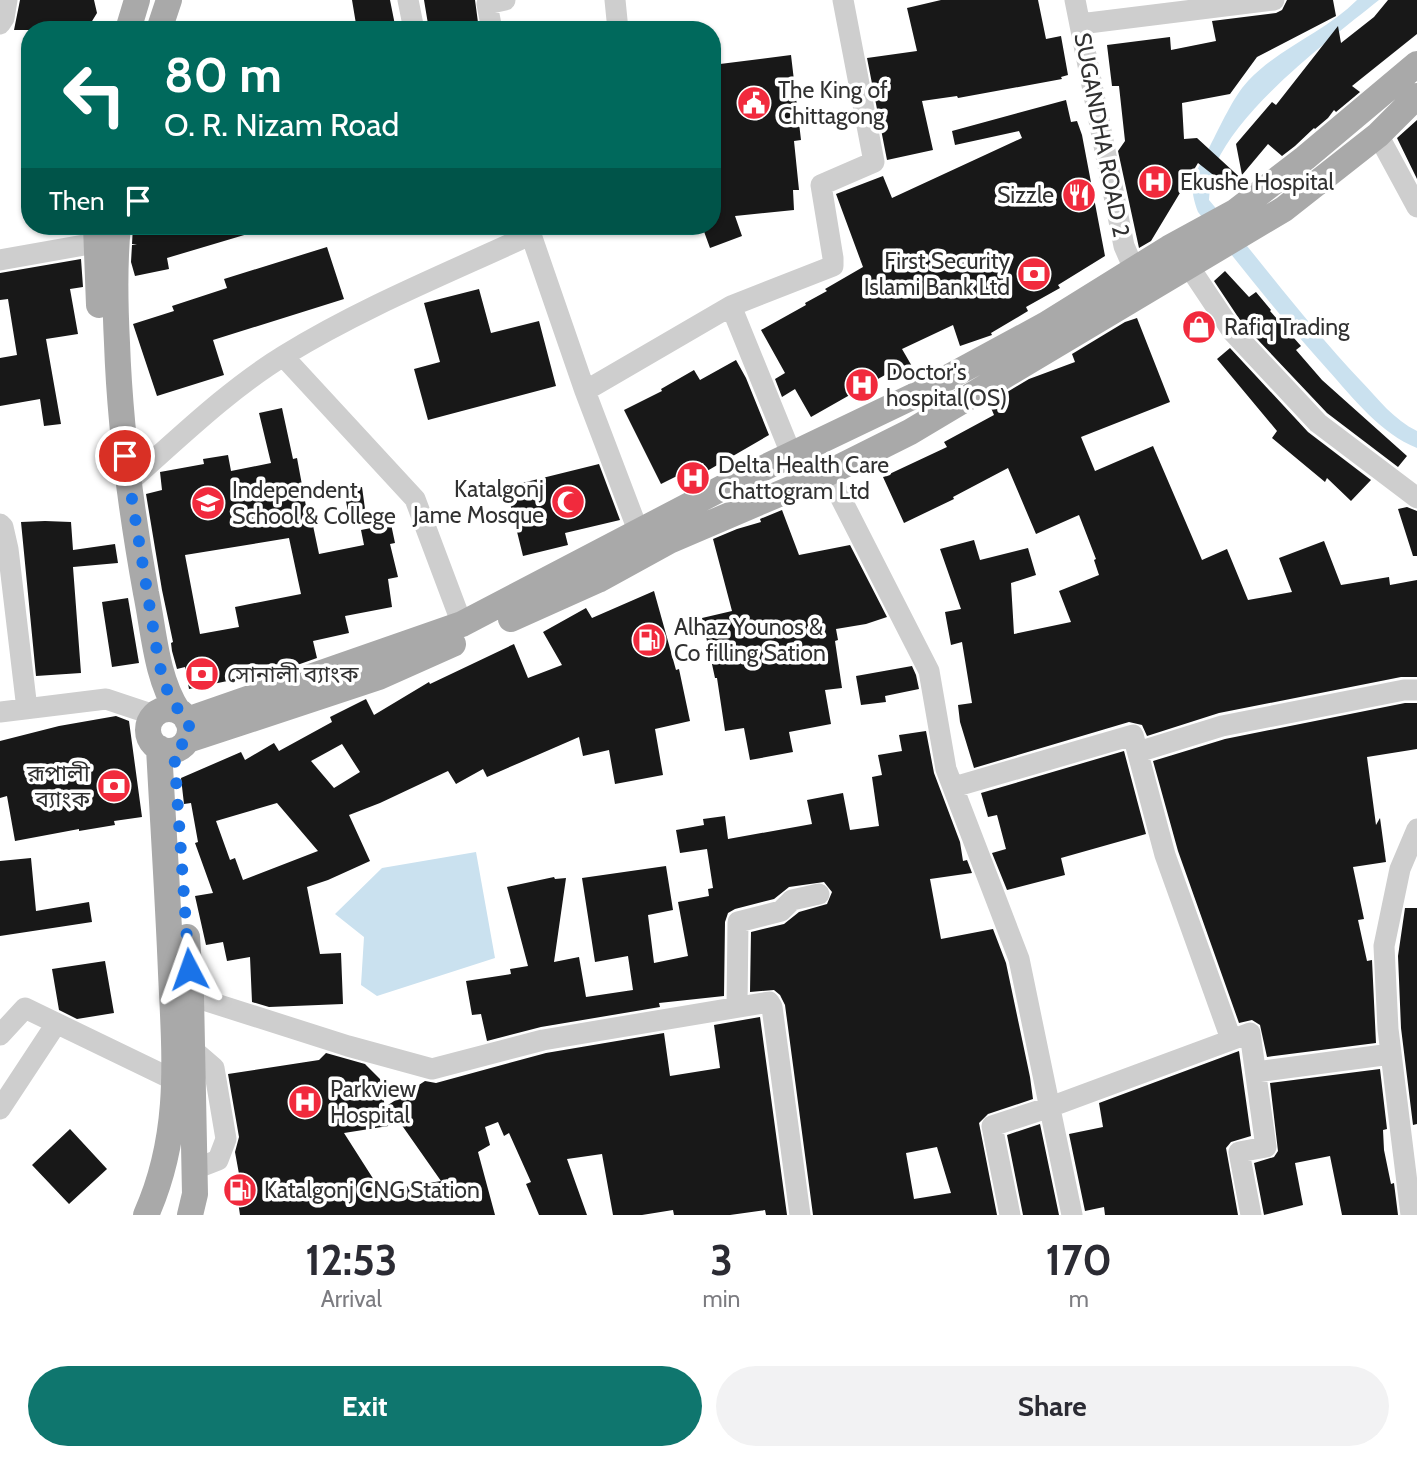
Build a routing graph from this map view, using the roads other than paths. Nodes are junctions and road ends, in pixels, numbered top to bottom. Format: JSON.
{"nodes":[{"id":1,"x":7,"y":0,"type":"edge"},
{"id":2,"x":137,"y":0,"type":"edge"},
{"id":3,"x":169,"y":0,"type":"edge"},
{"id":4,"x":408,"y":0,"type":"edge"},
{"id":5,"x":505,"y":0,"type":"edge"},
{"id":6,"x":615,"y":0,"type":"edge"},
{"id":7,"x":843,"y":0,"type":"edge"},
{"id":8,"x":1075,"y":0,"type":"edge"},
{"id":9,"x":1274,"y":0,"type":"edge"},
{"id":10,"x":131,"y":21,"type":"edge"},
{"id":11,"x":162,"y":21,"type":"edge"},
{"id":12,"x":412,"y":21,"type":"edge"},
{"id":13,"x":490,"y":21,"type":"edge"},
{"id":14,"x":617,"y":21,"type":"edge"},
{"id":15,"x":0,"y":24,"type":"edge"},
{"id":16,"x":1080,"y":24,"type":"junction"},
{"id":17,"x":1417,"y":64,"type":"edge"},
{"id":18,"x":1417,"y":96,"type":"edge"},
{"id":19,"x":1378,"y":135,"type":"junction"},
{"id":20,"x":1417,"y":207,"type":"edge"},
{"id":21,"x":102,"y":235,"type":"edge"},
{"id":22,"x":106,"y":235,"type":"edge"},
{"id":23,"x":106,"y":235,"type":"edge"},
{"id":24,"x":519,"y":235,"type":"edge"},
{"id":25,"x":531,"y":235,"type":"edge"},
{"id":26,"x":0,"y":260,"type":"edge"},
{"id":27,"x":1188,"y":265,"type":"junction"},
{"id":28,"x":1134,"y":269,"type":"junction"},
{"id":29,"x":731,"y":306,"type":"junction"},
{"id":30,"x":283,"y":356,"type":"junction"},
{"id":31,"x":585,"y":391,"type":"junction"},
{"id":32,"x":792,"y":456,"type":"junction"},
{"id":33,"x":828,"y":472,"type":"junction"},
{"id":34,"x":128,"y":482,"type":"junction"},
{"id":35,"x":1417,"y":498,"type":"edge"},
{"id":36,"x":0,"y":524,"type":"edge"},
{"id":37,"x":639,"y":533,"type":"junction"},
{"id":38,"x":462,"y":624,"type":"junction"},
{"id":39,"x":1417,"y":690,"type":"edge"},
{"id":40,"x":26,"y":709,"type":"junction"},
{"id":41,"x":0,"y":712,"type":"edge"},
{"id":42,"x":171,"y":728,"type":"junction"},
{"id":43,"x":1138,"y":752,"type":"junction"},
{"id":44,"x":954,"y":787,"type":"junction"},
{"id":45,"x":1417,"y":829,"type":"edge"},
{"id":46,"x":820,"y":894,"type":"dead end"},
{"id":47,"x":191,"y":996,"type":"junction"},
{"id":48,"x":737,"y":1006,"type":"junction"},
{"id":49,"x":55,"y":1024,"type":"junction"},
{"id":50,"x":0,"y":1035,"type":"edge"},
{"id":51,"x":1231,"y":1039,"type":"junction"},
{"id":52,"x":1391,"y":1054,"type":"junction"},
{"id":53,"x":1256,"y":1072,"type":"junction"},
{"id":54,"x":176,"y":1080,"type":"junction"},
{"id":55,"x":1050,"y":1107,"type":"junction"},
{"id":56,"x":0,"y":1109,"type":"edge"},
{"id":57,"x":195,"y":1198,"type":"edge"},
{"id":58,"x":146,"y":1215,"type":"edge"},
{"id":59,"x":800,"y":1215,"type":"edge"},
{"id":60,"x":1010,"y":1215,"type":"edge"},
{"id":61,"x":1072,"y":1215,"type":"edge"},
{"id":62,"x":1251,"y":1215,"type":"edge"},
{"id":63,"x":1411,"y":1215,"type":"edge"}],
"edges":[{"from":1,"to":15,"type":"street"},
{"from":2,"to":10,"type":"main road"},
{"from":3,"to":11,"type":"main road"},
{"from":4,"to":12,"type":"street"},
{"from":5,"to":13,"type":"street"},
{"from":6,"to":14,"type":"street"},
{"from":7,"to":29,"type":"street"},
{"from":8,"to":16,"type":"street","name":"SUGANDHA ROAD 2"},
{"from":9,"to":16,"type":"street"},
{"from":16,"to":28,"type":"street","name":"SUGANDHA ROAD 2"},
{"from":17,"to":28,"type":"main road"},
{"from":18,"to":19,"type":"main road"},
{"from":19,"to":20,"type":"street"},
{"from":19,"to":27,"type":"main road"},
{"from":21,"to":26,"type":"street"},
{"from":22,"to":34,"type":"main road"},
{"from":23,"to":42,"type":"main road"},
{"from":24,"to":30,"type":"street"},
{"from":25,"to":31,"type":"street"},
{"from":27,"to":33,"type":"main road"},
{"from":27,"to":35,"type":"street"},
{"from":28,"to":32,"type":"main road"},
{"from":29,"to":31,"type":"street"},
{"from":29,"to":32,"type":"street"},
{"from":30,"to":34,"type":"street"},
{"from":30,"to":38,"type":"street"},
{"from":31,"to":37,"type":"street"},
{"from":32,"to":37,"type":"main road"},
{"from":33,"to":42,"type":"main road"},
{"from":33,"to":44,"type":"street"},
{"from":34,"to":42,"type":"main road"},
{"from":36,"to":40,"type":"street"},
{"from":37,"to":38,"type":"main road"},
{"from":38,"to":42,"type":"main road"},
{"from":39,"to":43,"type":"street"},
{"from":40,"to":41,"type":"street"},
{"from":40,"to":42,"type":"street"},
{"from":42,"to":47,"type":"main road"},
{"from":42,"to":54,"type":"main road"},
{"from":43,"to":44,"type":"street"},
{"from":43,"to":51,"type":"street"},
{"from":44,"to":55,"type":"street"},
{"from":45,"to":52,"type":"street"},
{"from":46,"to":48,"type":"street"},
{"from":47,"to":48,"type":"street"},
{"from":47,"to":57,"type":"main road"},
{"from":48,"to":59,"type":"street"},
{"from":49,"to":50,"type":"street"},
{"from":49,"to":54,"type":"street"},
{"from":49,"to":56,"type":"street"},
{"from":51,"to":53,"type":"street"},
{"from":51,"to":55,"type":"street"},
{"from":52,"to":53,"type":"street"},
{"from":52,"to":63,"type":"street"},
{"from":53,"to":62,"type":"street"},
{"from":54,"to":58,"type":"main road"},
{"from":55,"to":60,"type":"street"},
{"from":55,"to":61,"type":"street"}]}
